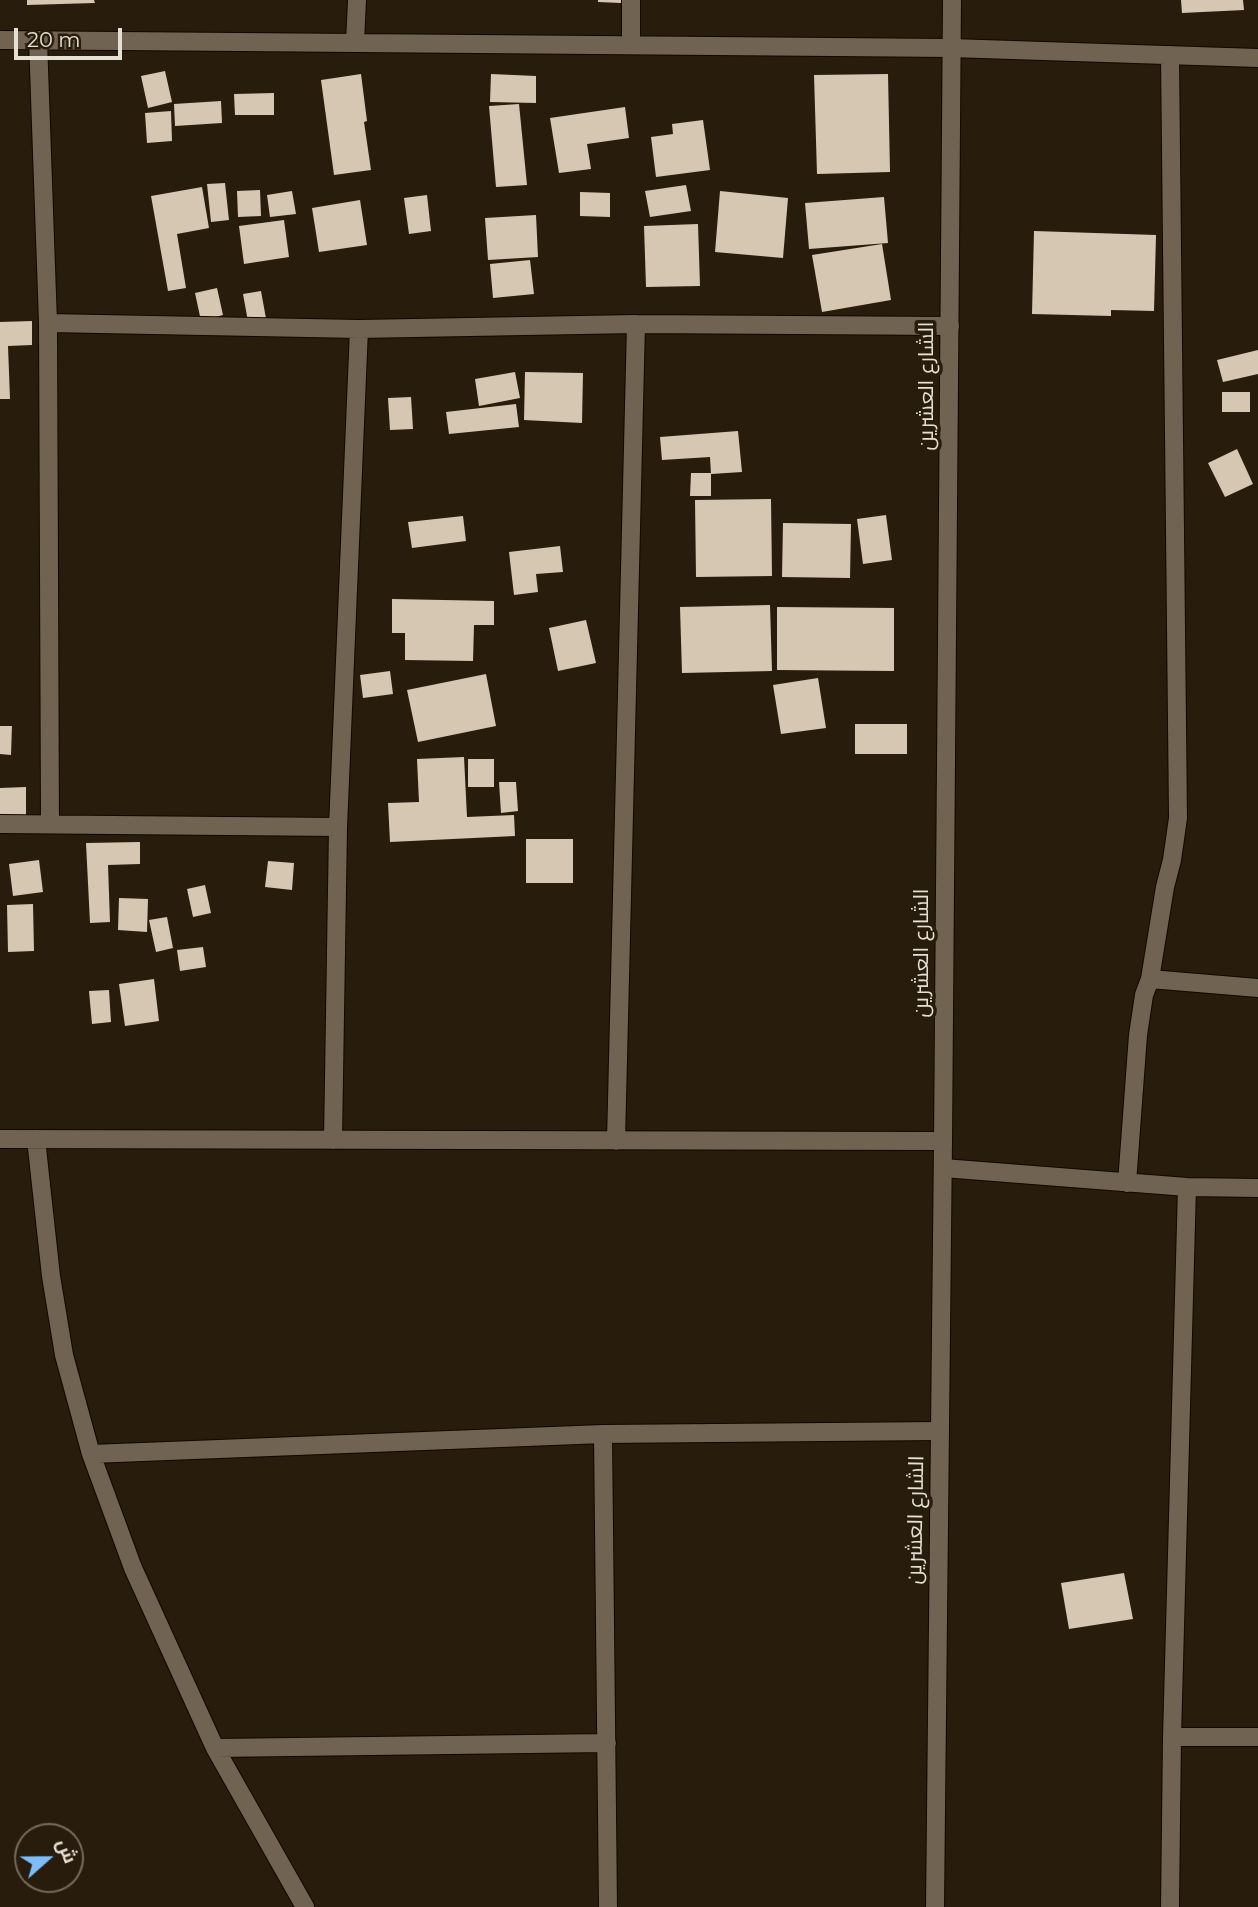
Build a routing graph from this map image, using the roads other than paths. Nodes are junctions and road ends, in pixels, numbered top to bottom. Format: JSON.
{"nodes":[{"id":1,"x":357,"y":0,"type":"edge"},
{"id":2,"x":631,"y":0,"type":"edge"},
{"id":3,"x":951,"y":0,"type":"edge"},
{"id":4,"x":0,"y":40,"type":"edge"},
{"id":5,"x":38,"y":40,"type":"junction"},
{"id":6,"x":355,"y":43,"type":"junction"},
{"id":7,"x":631,"y":45,"type":"junction"},
{"id":8,"x":951,"y":48,"type":"junction"},
{"id":9,"x":1170,"y":55,"type":"junction"},
{"id":10,"x":1258,"y":58,"type":"edge"},
{"id":11,"x":48,"y":323,"type":"junction"},
{"id":12,"x":636,"y":324,"type":"junction"},
{"id":13,"x":950,"y":326,"type":"junction"},
{"id":14,"x":359,"y":329,"type":"junction"},
{"id":15,"x":50,"y":823,"type":"junction"},
{"id":16,"x":0,"y":824,"type":"edge"},
{"id":17,"x":338,"y":827,"type":"junction"},
{"id":18,"x":1150,"y":979,"type":"junction"},
{"id":19,"x":1258,"y":988,"type":"edge"},
{"id":20,"x":0,"y":1139,"type":"edge"},
{"id":21,"x":36,"y":1139,"type":"junction"},
{"id":22,"x":333,"y":1140,"type":"junction"},
{"id":23,"x":616,"y":1141,"type":"junction"},
{"id":24,"x":943,"y":1141,"type":"junction"},
{"id":25,"x":943,"y":1168,"type":"junction"},
{"id":26,"x":1127,"y":1182,"type":"junction"},
{"id":27,"x":1187,"y":1187,"type":"junction"},
{"id":28,"x":1258,"y":1188,"type":"edge"},
{"id":29,"x":940,"y":1431,"type":"junction"},
{"id":30,"x":603,"y":1434,"type":"junction"},
{"id":31,"x":91,"y":1454,"type":"junction"},
{"id":32,"x":1172,"y":1737,"type":"junction"},
{"id":33,"x":1258,"y":1737,"type":"edge"},
{"id":34,"x":607,"y":1743,"type":"junction"},
{"id":35,"x":215,"y":1748,"type":"junction"},
{"id":36,"x":305,"y":1907,"type":"edge"},
{"id":37,"x":608,"y":1907,"type":"edge"},
{"id":38,"x":934,"y":1907,"type":"edge"},
{"id":39,"x":1170,"y":1907,"type":"edge"}],
"edges":[{"from":1,"to":6,"type":"street"},
{"from":2,"to":7,"type":"street"},
{"from":3,"to":8,"type":"street","name":"الشارع العشرين"},
{"from":4,"to":5,"type":"street"},
{"from":5,"to":6,"type":"street"},
{"from":5,"to":11,"type":"street"},
{"from":6,"to":7,"type":"street"},
{"from":7,"to":8,"type":"street"},
{"from":8,"to":9,"type":"street"},
{"from":8,"to":13,"type":"street","name":"الشارع العشرين"},
{"from":9,"to":10,"type":"street"},
{"from":9,"to":18,"type":"street"},
{"from":11,"to":14,"type":"street"},
{"from":11,"to":15,"type":"street"},
{"from":12,"to":13,"type":"street"},
{"from":12,"to":14,"type":"street"},
{"from":12,"to":23,"type":"street"},
{"from":13,"to":24,"type":"street","name":"الشارع العشرين"},
{"from":14,"to":17,"type":"street"},
{"from":15,"to":16,"type":"street"},
{"from":15,"to":17,"type":"street"},
{"from":17,"to":22,"type":"street"},
{"from":18,"to":19,"type":"street"},
{"from":18,"to":26,"type":"street"},
{"from":20,"to":21,"type":"street"},
{"from":21,"to":22,"type":"street"},
{"from":21,"to":31,"type":"street"},
{"from":22,"to":23,"type":"street"},
{"from":23,"to":24,"type":"street"},
{"from":24,"to":25,"type":"street","name":"الشارع العشرين"},
{"from":25,"to":26,"type":"street"},
{"from":25,"to":29,"type":"street","name":"الشارع العشرين"},
{"from":26,"to":27,"type":"street"},
{"from":27,"to":28,"type":"street"},
{"from":27,"to":32,"type":"street"},
{"from":29,"to":30,"type":"street"},
{"from":29,"to":38,"type":"street","name":"الشارع العشرين"},
{"from":30,"to":31,"type":"street"},
{"from":30,"to":34,"type":"street"},
{"from":31,"to":35,"type":"street"},
{"from":32,"to":33,"type":"street"},
{"from":32,"to":39,"type":"street"},
{"from":34,"to":35,"type":"street"},
{"from":34,"to":37,"type":"street"},
{"from":35,"to":36,"type":"street"}]}
